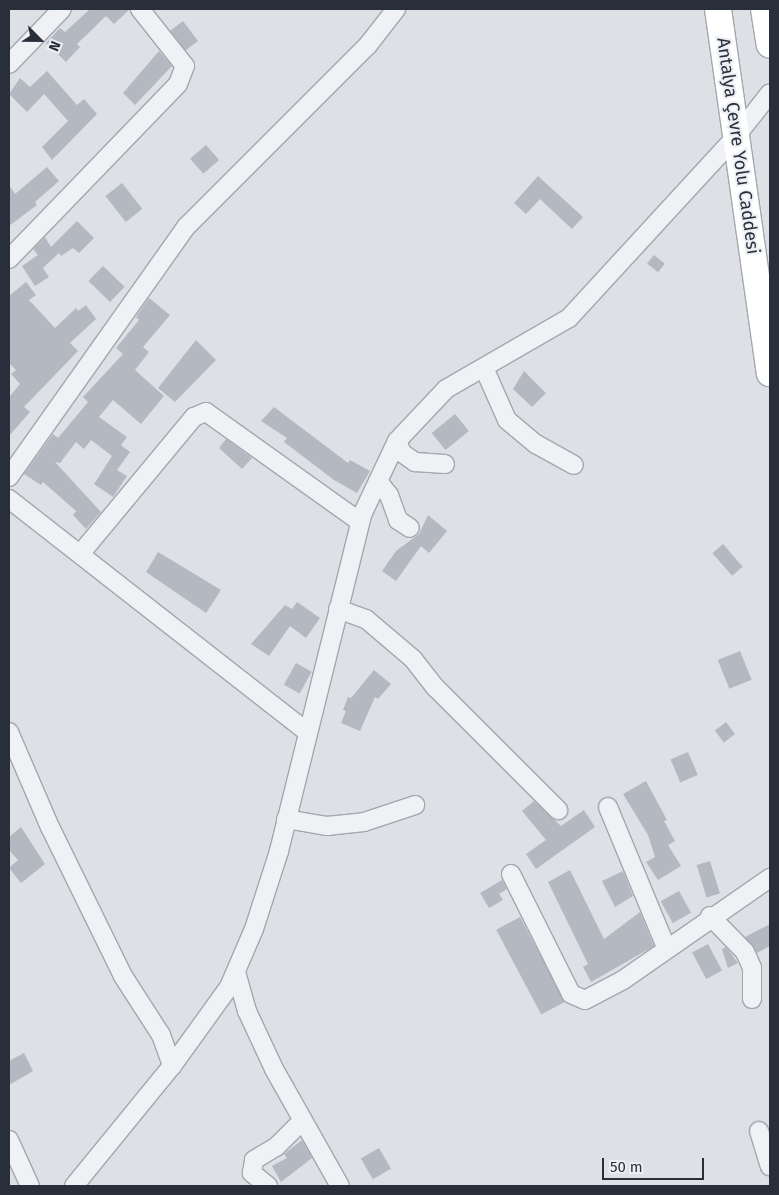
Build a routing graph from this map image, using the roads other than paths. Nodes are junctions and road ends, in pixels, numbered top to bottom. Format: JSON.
{"nodes":[{"id":1,"x":62,"y":9,"type":"edge"},
{"id":2,"x":140,"y":9,"type":"edge"},
{"id":3,"x":396,"y":9,"type":"edge"},
{"id":4,"x":718,"y":9,"type":"edge"},
{"id":5,"x":764,"y":9,"type":"edge"},
{"id":6,"x":770,"y":45,"type":"edge"},
{"id":7,"x":9,"y":64,"type":"edge"},
{"id":8,"x":770,"y":93,"type":"edge"},
{"id":9,"x":737,"y":135,"type":"junction"},
{"id":10,"x":9,"y":259,"type":"edge"},
{"id":11,"x":484,"y":368,"type":"junction"},
{"id":12,"x":770,"y":373,"type":"edge"},
{"id":13,"x":397,"y":442,"type":"junction"},
{"id":14,"x":445,"y":464,"type":"dead end"},
{"id":15,"x":574,"y":465,"type":"dead end"},
{"id":16,"x":9,"y":477,"type":"edge"},
{"id":17,"x":378,"y":481,"type":"junction"},
{"id":18,"x":9,"y":499,"type":"edge"},
{"id":19,"x":360,"y":522,"type":"junction"},
{"id":20,"x":410,"y":528,"type":"dead end"},
{"id":21,"x":81,"y":554,"type":"junction"},
{"id":22,"x":338,"y":609,"type":"junction"},
{"id":23,"x":9,"y":732,"type":"edge"},
{"id":24,"x":307,"y":732,"type":"junction"},
{"id":25,"x":414,"y":805,"type":"dead end"},
{"id":26,"x":608,"y":807,"type":"dead end"},
{"id":27,"x":558,"y":810,"type":"dead end"},
{"id":28,"x":286,"y":819,"type":"junction"},
{"id":29,"x":511,"y":874,"type":"dead end"},
{"id":30,"x":770,"y":878,"type":"edge"},
{"id":31,"x":710,"y":916,"type":"junction"},
{"id":32,"x":666,"y":947,"type":"junction"},
{"id":33,"x":236,"y":972,"type":"junction"},
{"id":34,"x":752,"y":999,"type":"dead end"},
{"id":35,"x":172,"y":1066,"type":"junction"},
{"id":36,"x":302,"y":1121,"type":"junction"},
{"id":37,"x":759,"y":1131,"type":"dead end"},
{"id":38,"x":9,"y":1140,"type":"edge"},
{"id":39,"x":770,"y":1166,"type":"edge"},
{"id":40,"x":30,"y":1186,"type":"edge"},
{"id":41,"x":74,"y":1186,"type":"edge"},
{"id":42,"x":268,"y":1186,"type":"edge"},
{"id":43,"x":340,"y":1186,"type":"edge"}],
"edges":[{"from":1,"to":7,"type":"street"},
{"from":2,"to":10,"type":"street"},
{"from":3,"to":16,"type":"street"},
{"from":4,"to":9,"type":"highway","name":"Antalya Çevre Yolu Caddesi"},
{"from":5,"to":6,"type":"highway"},
{"from":8,"to":9,"type":"street"},
{"from":9,"to":11,"type":"street"},
{"from":9,"to":12,"type":"highway","name":"Antalya Çevre Yolu Caddesi"},
{"from":11,"to":13,"type":"street"},
{"from":11,"to":15,"type":"street"},
{"from":13,"to":14,"type":"street"},
{"from":13,"to":17,"type":"street"},
{"from":17,"to":19,"type":"street"},
{"from":17,"to":20,"type":"street"},
{"from":18,"to":21,"type":"street"},
{"from":19,"to":21,"type":"street"},
{"from":19,"to":22,"type":"street"},
{"from":21,"to":24,"type":"street"},
{"from":22,"to":24,"type":"street"},
{"from":22,"to":27,"type":"street"},
{"from":23,"to":35,"type":"street"},
{"from":24,"to":28,"type":"street"},
{"from":25,"to":28,"type":"street"},
{"from":26,"to":32,"type":"street"},
{"from":28,"to":33,"type":"street"},
{"from":29,"to":32,"type":"street"},
{"from":30,"to":31,"type":"street"},
{"from":31,"to":32,"type":"street"},
{"from":31,"to":34,"type":"street"},
{"from":33,"to":35,"type":"street"},
{"from":33,"to":36,"type":"street"},
{"from":35,"to":41,"type":"street"},
{"from":36,"to":42,"type":"street"},
{"from":36,"to":43,"type":"street"},
{"from":37,"to":39,"type":"street"},
{"from":38,"to":40,"type":"street"}]}
